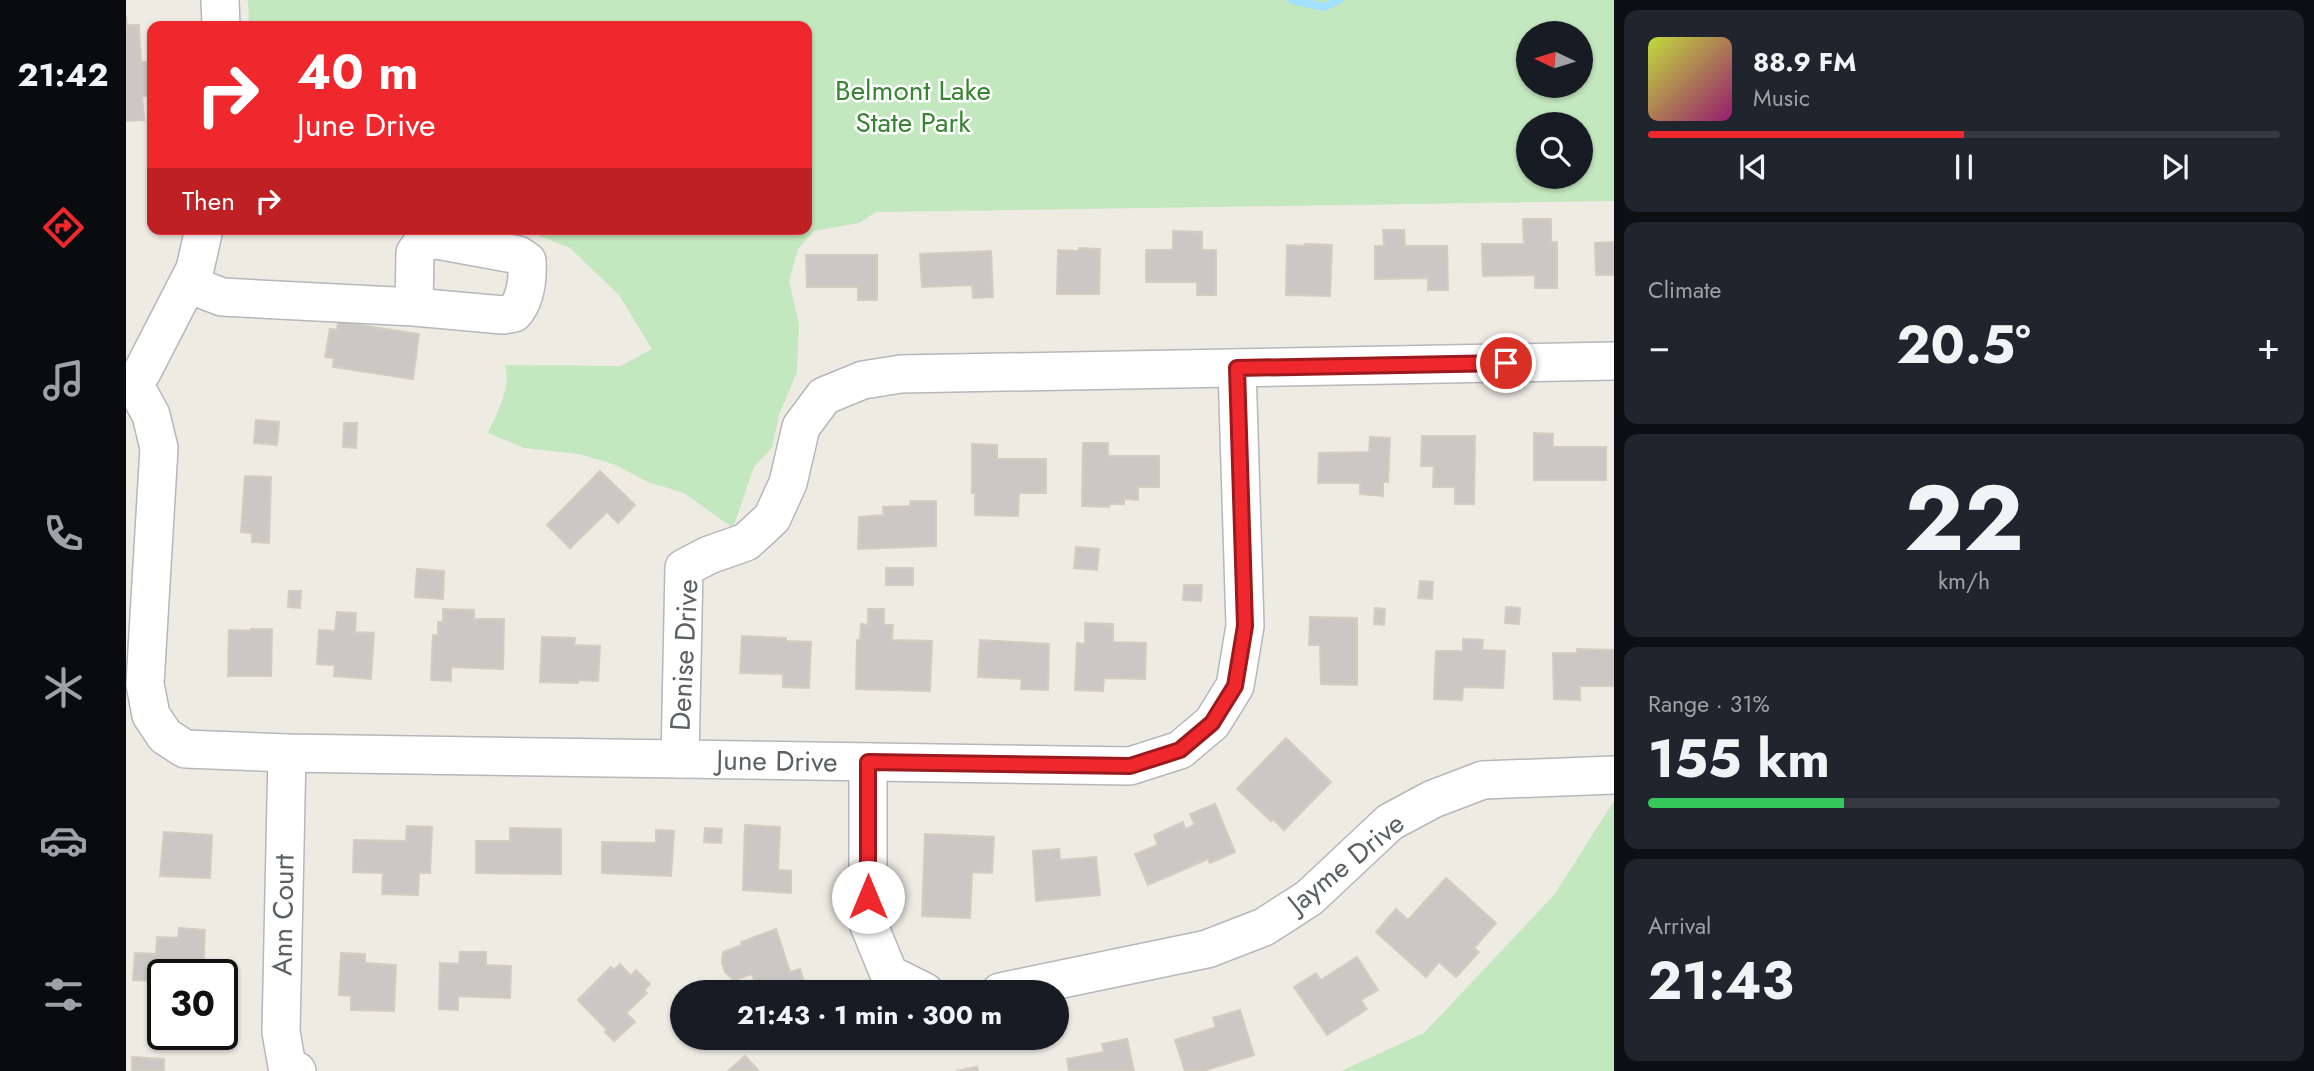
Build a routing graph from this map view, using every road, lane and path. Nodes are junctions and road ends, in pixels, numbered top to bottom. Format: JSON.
{"nodes":[{"id":1,"x":220,"y":0,"type":"edge"},
{"id":2,"x":221,"y":21,"type":"edge"},
{"id":3,"x":203,"y":235,"type":"edge"},
{"id":4,"x":188,"y":284,"type":"junction"},
{"id":5,"x":414,"y":307,"type":"dead end"},
{"id":6,"x":1614,"y":361,"type":"edge"},
{"id":7,"x":1237,"y":368,"type":"junction"},
{"id":8,"x":129,"y":386,"type":"edge"},
{"id":9,"x":287,"y":753,"type":"junction"},
{"id":10,"x":680,"y":760,"type":"junction"},
{"id":11,"x":868,"y":762,"type":"junction"},
{"id":12,"x":1614,"y":775,"type":"edge"},
{"id":13,"x":901,"y":980,"type":"edge"},
{"id":14,"x":1058,"y":980,"type":"edge"},
{"id":15,"x":297,"y":1071,"type":"edge"}],
"edges":[{"from":1,"to":2,"type":"street"},
{"from":3,"to":4,"type":"street"},
{"from":4,"to":5,"type":"street"},
{"from":4,"to":8,"type":"street"},
{"from":6,"to":7,"type":"street","name":"Denise Drive"},
{"from":7,"to":10,"type":"street","name":"Denise Drive"},
{"from":7,"to":11,"type":"street","name":"June Drive"},
{"from":8,"to":9,"type":"street","name":"Denise Drive"},
{"from":9,"to":10,"type":"street","name":"Denise Drive"},
{"from":9,"to":15,"type":"street","name":"Ann Court"},
{"from":10,"to":11,"type":"street","name":"June Drive"},
{"from":11,"to":13,"type":"street"},
{"from":12,"to":14,"type":"street","name":"Jayme Drive"}]}
